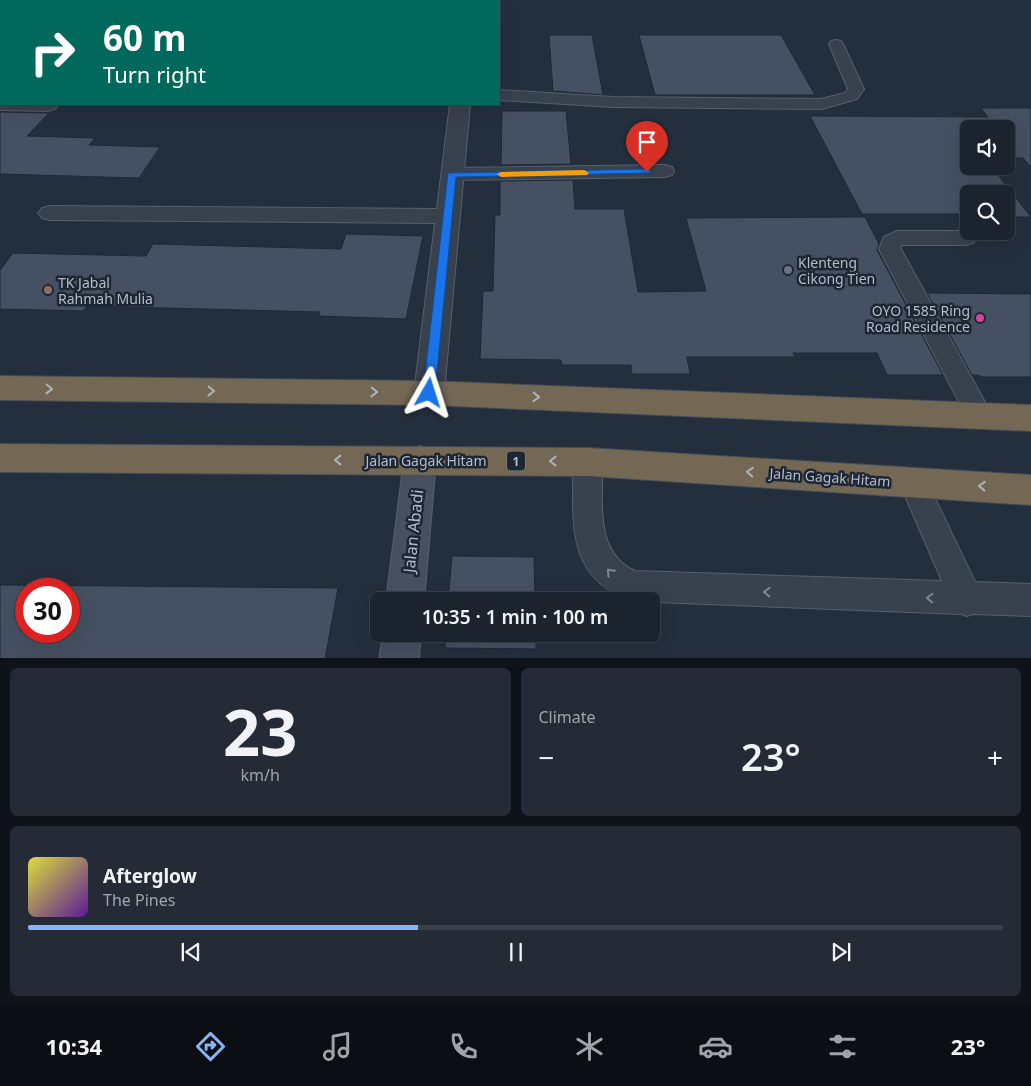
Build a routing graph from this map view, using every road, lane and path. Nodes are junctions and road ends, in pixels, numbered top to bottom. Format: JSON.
{"nodes":[{"id":1,"x":836,"y":44,"type":"dead end"},
{"id":2,"x":500,"y":95,"type":"edge"},
{"id":3,"x":460,"y":105,"type":"edge"},
{"id":4,"x":665,"y":171,"type":"dead end"},
{"id":5,"x":452,"y":174,"type":"junction"},
{"id":6,"x":50,"y":213,"type":"dead end"},
{"id":7,"x":448,"y":216,"type":"junction"},
{"id":8,"x":960,"y":238,"type":"edge"},
{"id":9,"x":0,"y":388,"type":"edge"},
{"id":10,"x":429,"y":393,"type":"junction"},
{"id":11,"x":979,"y":415,"type":"junction"},
{"id":12,"x":1031,"y":418,"type":"edge"},
{"id":13,"x":0,"y":458,"type":"edge"},
{"id":14,"x":420,"y":460,"type":"junction"},
{"id":15,"x":588,"y":462,"type":"junction"},
{"id":16,"x":913,"y":482,"type":"junction"},
{"id":17,"x":1031,"y":490,"type":"edge"},
{"id":18,"x":406,"y":592,"type":"edge"},
{"id":19,"x":968,"y":600,"type":"junction"},
{"id":20,"x":1031,"y":600,"type":"edge"},
{"id":21,"x":401,"y":642,"type":"edge"},
{"id":22,"x":399,"y":658,"type":"edge"}],
"edges":[{"from":1,"to":2,"type":"lane"},
{"from":3,"to":5,"type":"street"},
{"from":4,"to":5,"type":"lane"},
{"from":5,"to":7,"type":"street"},
{"from":6,"to":7,"type":"street"},
{"from":7,"to":10,"type":"street"},
{"from":8,"to":11,"type":"lane"},
{"from":9,"to":10,"type":"highway","one_way":true},
{"from":10,"to":11,"type":"highway","one_way":true},
{"from":11,"to":12,"type":"highway"},
{"from":14,"to":13,"type":"highway","name":"Jalan Gagak Hitam","number":"1","one_way":true},
{"from":15,"to":14,"type":"highway","name":"Jalan Gagak Hitam","number":"1","one_way":true},
{"from":14,"to":18,"type":"street","name":"Jalan Abadi"},
{"from":16,"to":15,"type":"highway","name":"Jalan Gagak Hitam","number":"1","one_way":true},
{"from":19,"to":15,"type":"lane","one_way":true},
{"from":17,"to":16,"type":"highway","name":"Jalan Gagak Hitam","number":"1","one_way":true},
{"from":16,"to":19,"type":"lane"},
{"from":19,"to":20,"type":"lane"},
{"from":21,"to":22,"type":"street"}]}
